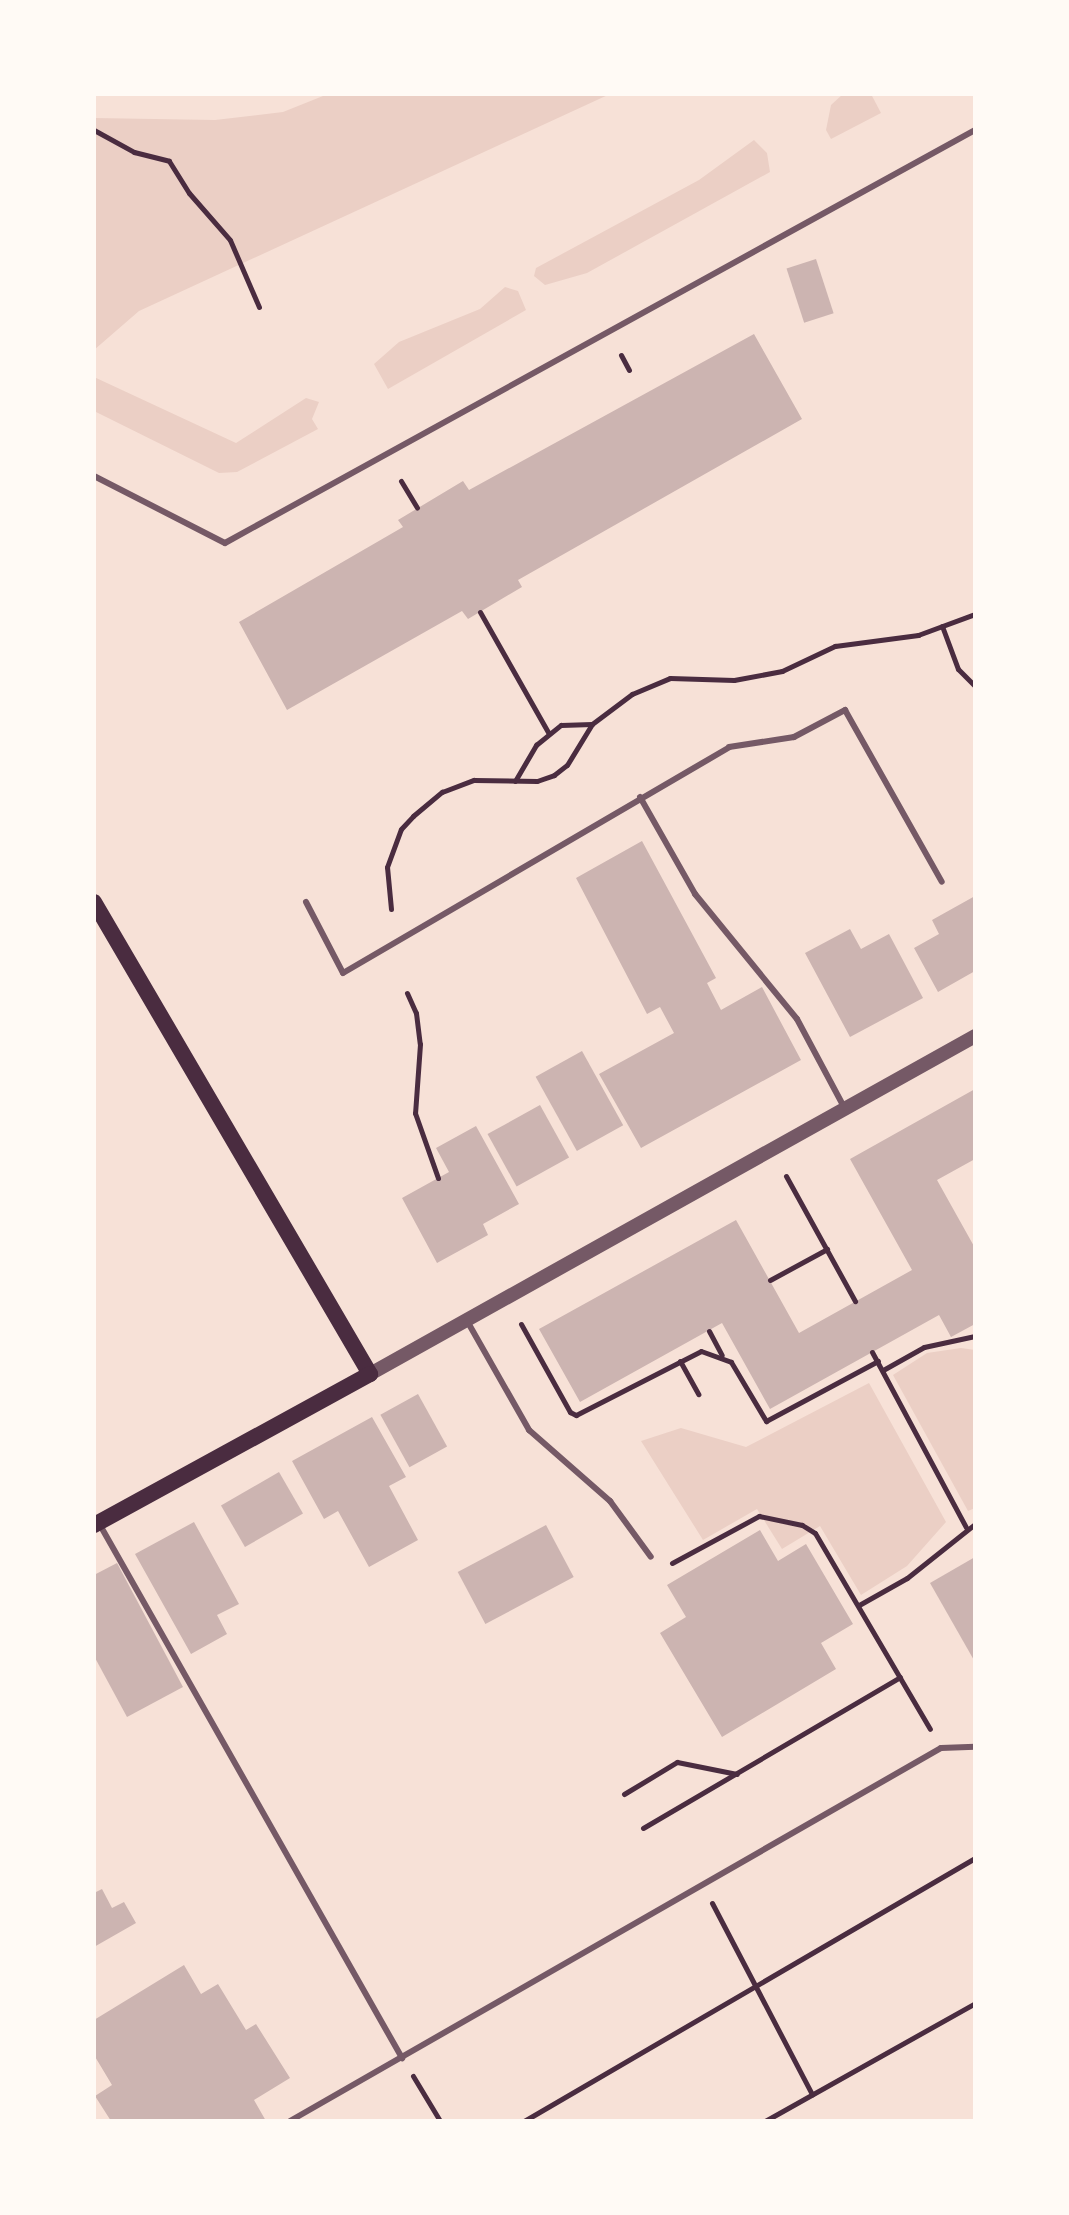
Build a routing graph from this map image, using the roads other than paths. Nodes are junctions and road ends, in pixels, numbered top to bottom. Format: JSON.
{"nodes":[{"id":1,"x":975,"y":130,"type":"edge"},
{"id":2,"x":94,"y":476,"type":"edge"},
{"id":3,"x":640,"y":797,"type":"junction"},
{"id":4,"x":942,"y":882,"type":"dead end"},
{"id":5,"x":94,"y":902,"type":"edge"},
{"id":6,"x":306,"y":902,"type":"dead end"},
{"id":7,"x":975,"y":1036,"type":"edge"},
{"id":8,"x":845,"y":1109,"type":"junction"},
{"id":9,"x":466,"y":1319,"type":"junction"},
{"id":10,"x":370,"y":1374,"type":"junction"},
{"id":11,"x":96,"y":1523,"type":"edge"},
{"id":12,"x":651,"y":1557,"type":"road end"},
{"id":13,"x":975,"y":1747,"type":"edge"},
{"id":14,"x":402,"y":2058,"type":"junction"},
{"id":15,"x":290,"y":2121,"type":"edge"}],
"edges":[{"from":1,"to":2,"type":"lane"},
{"from":3,"to":4,"type":"lane"},
{"from":3,"to":6,"type":"lane"},
{"from":3,"to":8,"type":"lane"},
{"from":5,"to":10,"type":"main road"},
{"from":7,"to":8,"type":"street"},
{"from":8,"to":9,"type":"street"},
{"from":9,"to":10,"type":"street"},
{"from":9,"to":12,"type":"lane"},
{"from":10,"to":11,"type":"main road"},
{"from":11,"to":14,"type":"lane"},
{"from":13,"to":14,"type":"lane"},
{"from":14,"to":15,"type":"lane"}]}
